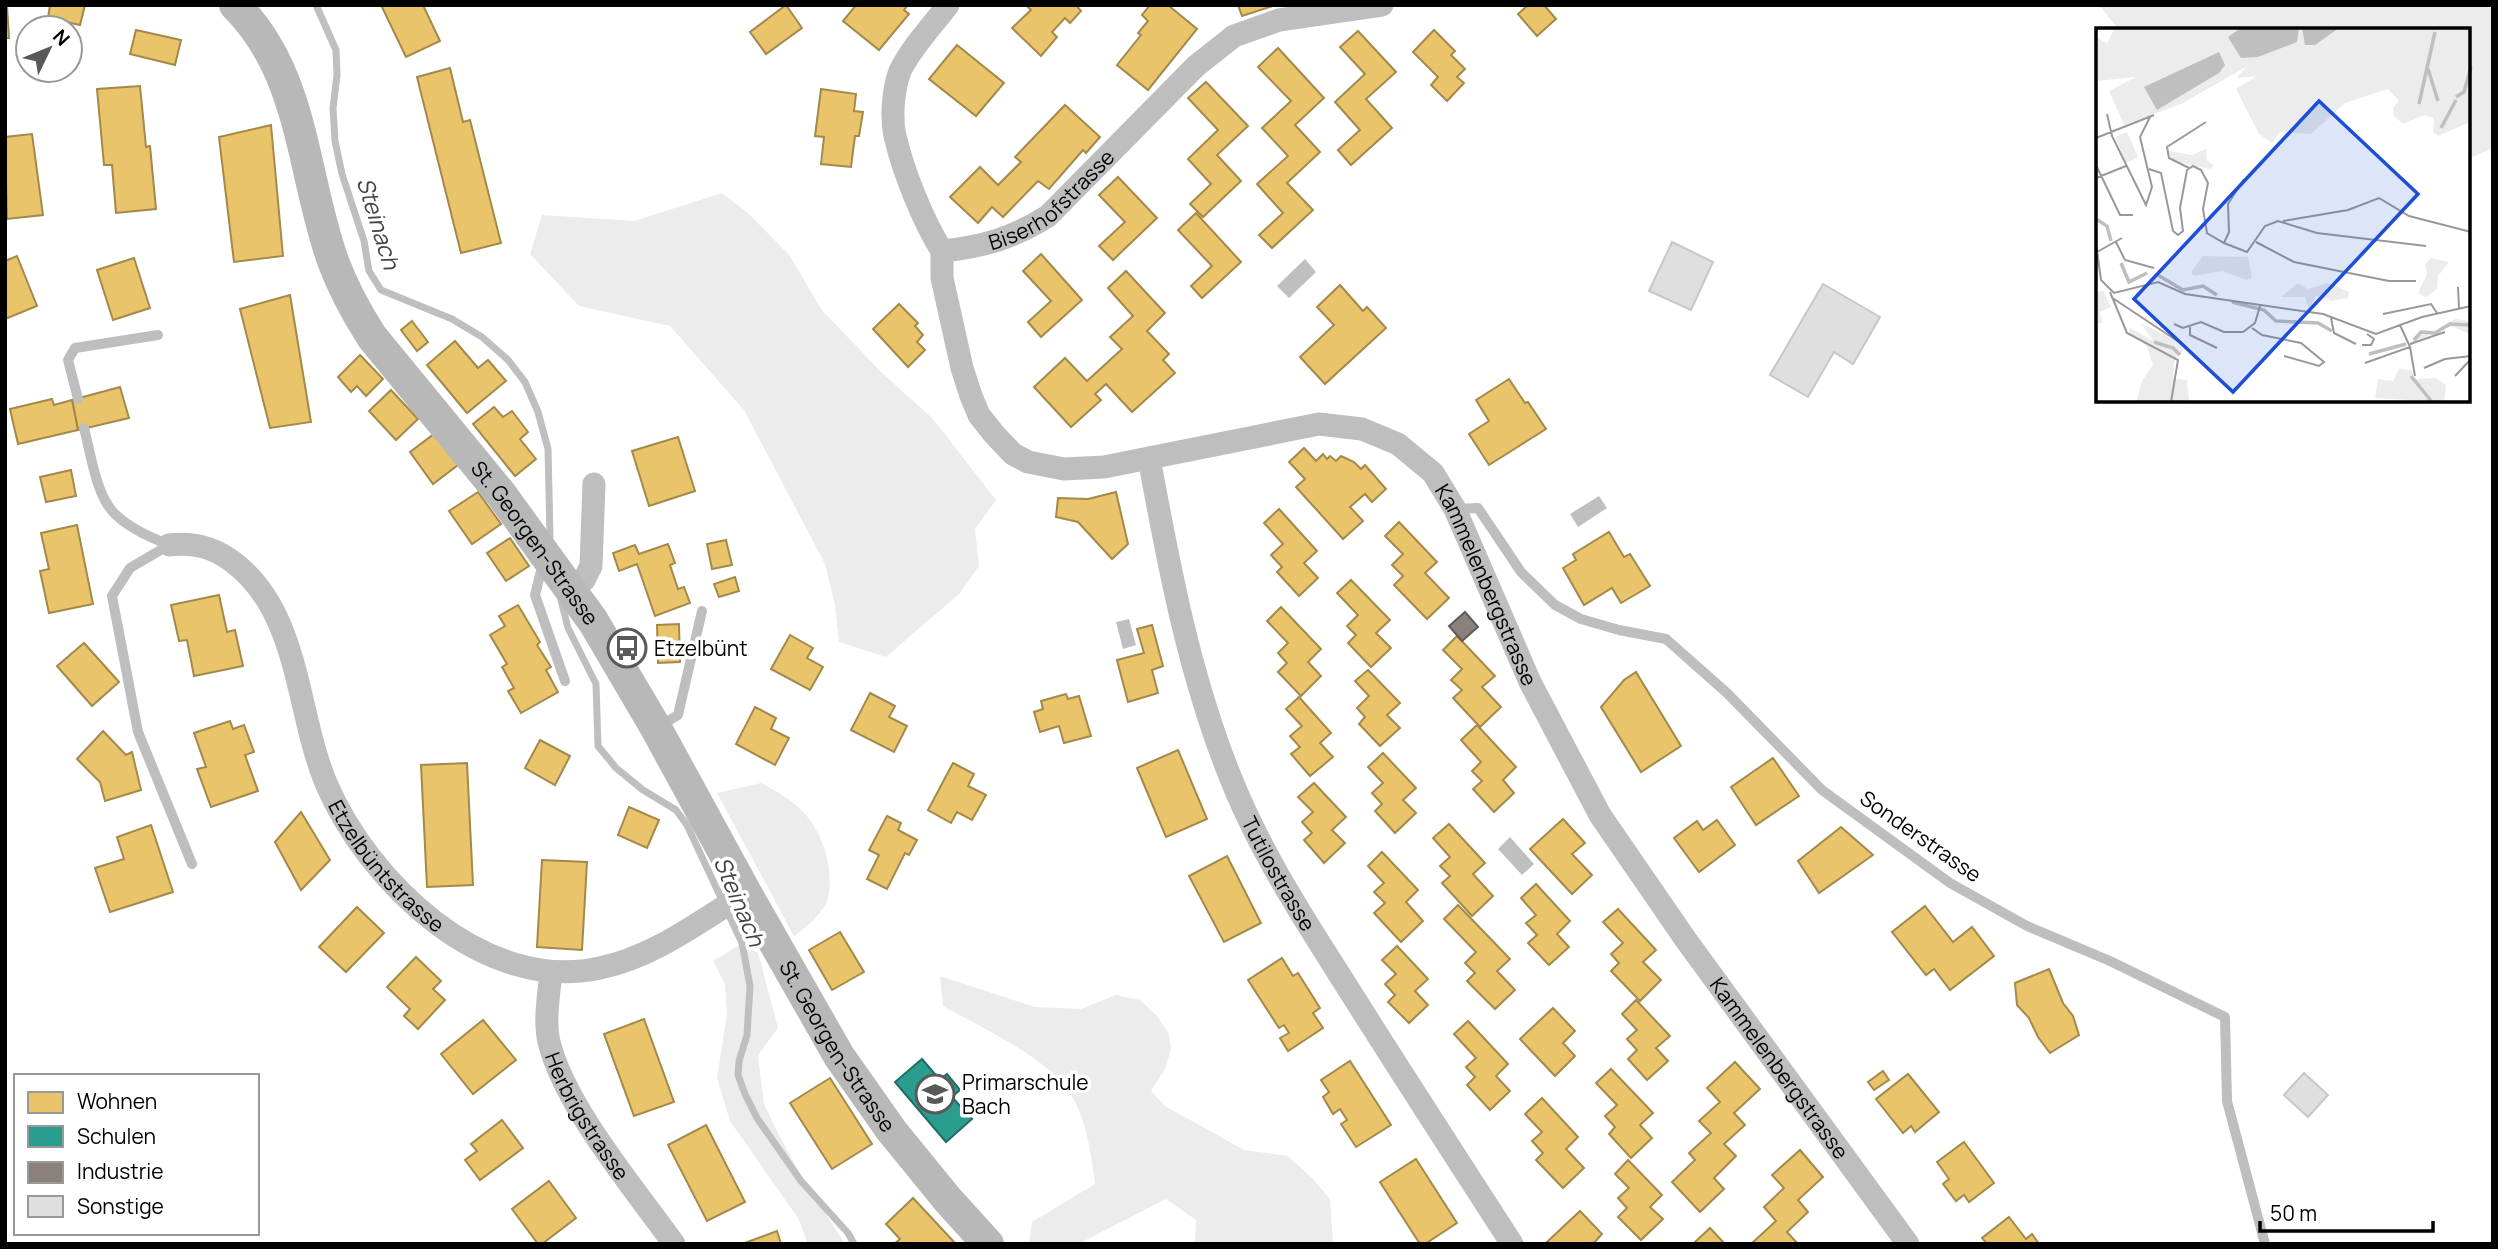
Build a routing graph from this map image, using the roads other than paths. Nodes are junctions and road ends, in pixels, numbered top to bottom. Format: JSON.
{"nodes":[{"id":1,"x":235,"y":5,"type":"edge"},
{"id":2,"x":948,"y":5,"type":"edge"},
{"id":3,"x":1382,"y":5,"type":"edge"},
{"id":4,"x":942,"y":251,"type":"junction"},
{"id":5,"x":158,"y":334,"type":"dead end"},
{"id":6,"x":78,"y":399,"type":"dead end"},
{"id":7,"x":85,"y":428,"type":"dead end"},
{"id":8,"x":1149,"y":458,"type":"junction"},
{"id":9,"x":594,"y":484,"type":"dead end"},
{"id":10,"x":1455,"y":509,"type":"junction"},
{"id":11,"x":169,"y":545,"type":"junction"},
{"id":12,"x":545,"y":557,"type":"junction"},
{"id":13,"x":569,"y":589,"type":"junction"},
{"id":14,"x":702,"y":611,"type":"dead end"},
{"id":15,"x":565,"y":681,"type":"dead end"},
{"id":16,"x":656,"y":728,"type":"junction"},
{"id":17,"x":192,"y":864,"type":"dead end"},
{"id":18,"x":738,"y":897,"type":"junction"},
{"id":19,"x":551,"y":972,"type":"junction"},
{"id":20,"x":674,"y":1244,"type":"edge"},
{"id":21,"x":988,"y":1244,"type":"edge"},
{"id":22,"x":1511,"y":1244,"type":"edge"},
{"id":23,"x":1908,"y":1244,"type":"edge"},
{"id":24,"x":2265,"y":1244,"type":"edge"}],
"edges":[{"from":1,"to":12,"type":"street","name":"St. Georgen-Strasse"},
{"from":2,"to":4,"type":"street"},
{"from":3,"to":4,"type":"street","name":"Biserhofstrasse"},
{"from":4,"to":8,"type":"street","name":"Kammelenbergstrasse"},
{"from":5,"to":6,"type":"lane"},
{"from":7,"to":11,"type":"lane","name":"Etzelbüntstrasse"},
{"from":8,"to":10,"type":"street","name":"Kammelenbergstrasse"},
{"from":8,"to":22,"type":"street","name":"Tutilostrasse"},
{"from":9,"to":13,"type":"street"},
{"from":10,"to":23,"type":"street","name":"Kammelenbergstrasse"},
{"from":10,"to":24,"type":"lane","name":"Sonderstrasse"},
{"from":11,"to":17,"type":"lane"},
{"from":11,"to":19,"type":"street","name":"Etzelbüntstrasse"},
{"from":12,"to":13,"type":"street","name":"St. Georgen-Strasse"},
{"from":12,"to":15,"type":"lane"},
{"from":13,"to":16,"type":"street","name":"St. Georgen-Strasse"},
{"from":14,"to":16,"type":"lane"},
{"from":16,"to":18,"type":"street","name":"St. Georgen-Strasse"},
{"from":18,"to":19,"type":"street","name":"Etzelbüntstrasse"},
{"from":18,"to":21,"type":"street","name":"St. Georgen-Strasse"},
{"from":19,"to":20,"type":"street","name":"Herbrigstrasse"}]}
